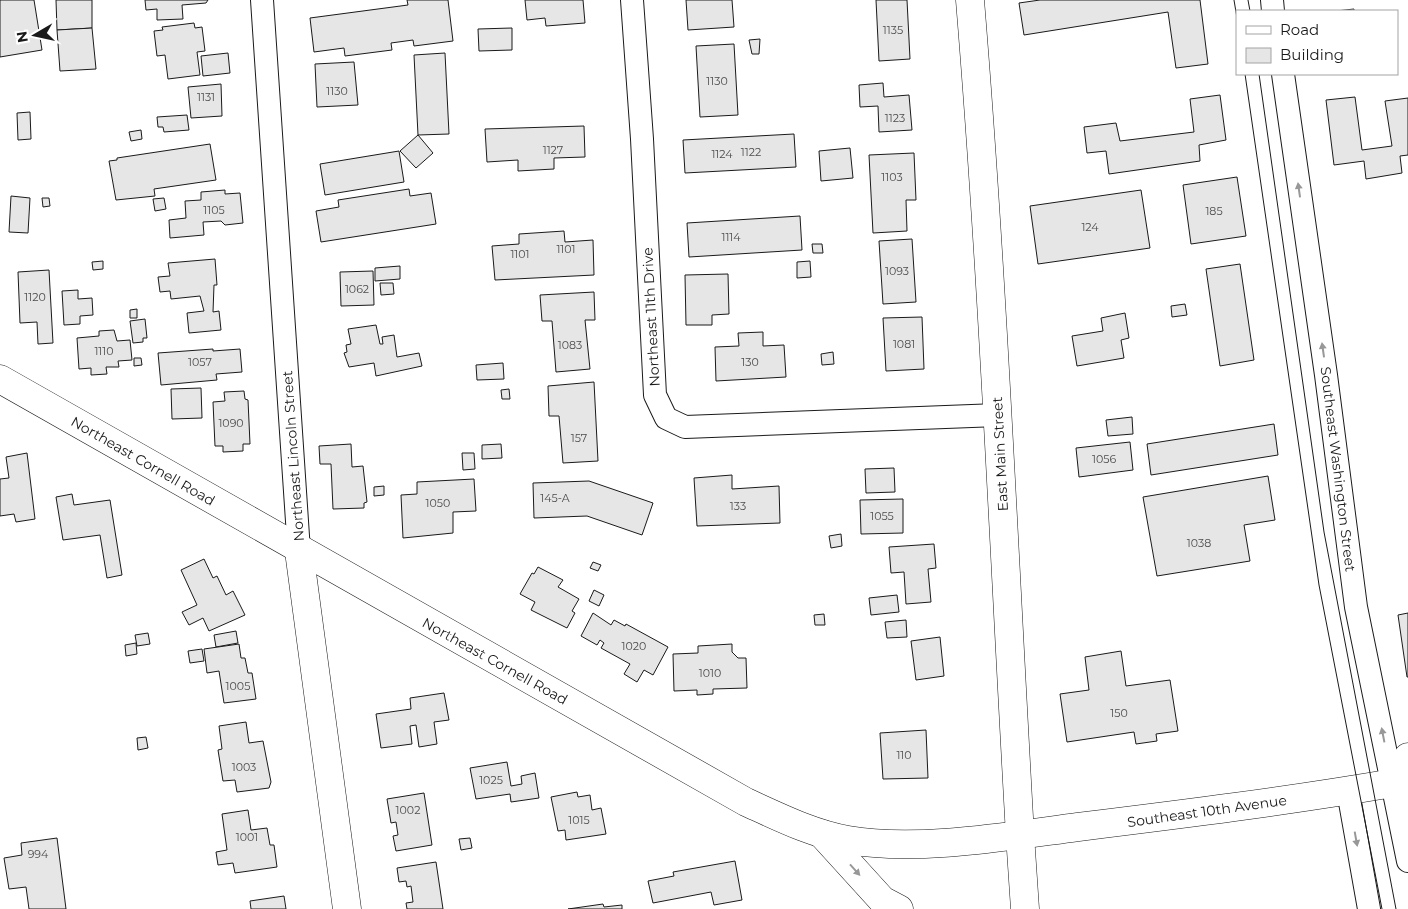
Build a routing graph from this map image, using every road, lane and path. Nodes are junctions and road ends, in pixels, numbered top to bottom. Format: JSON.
{"nodes":[{"id":1,"x":262,"y":0,"type":"edge"},
{"id":2,"x":632,"y":0,"type":"edge"},
{"id":3,"x":970,"y":0,"type":"edge"},
{"id":4,"x":1282,"y":75,"type":"edge"},
{"id":5,"x":0,"y":379,"type":"edge"},
{"id":6,"x":998,"y":415,"type":"junction"},
{"id":7,"x":299,"y":551,"type":"junction"},
{"id":8,"x":1408,"y":757,"type":"edge"},
{"id":9,"x":1400,"y":788,"type":"edge"},
{"id":10,"x":1348,"y":791,"type":"junction"},
{"id":11,"x":822,"y":834,"type":"junction"},
{"id":12,"x":1020,"y":835,"type":"junction"},
{"id":13,"x":1408,"y":861,"type":"edge"},
{"id":14,"x":347,"y":909,"type":"edge"},
{"id":15,"x":899,"y":909,"type":"edge"},
{"id":16,"x":1025,"y":909,"type":"edge"},
{"id":17,"x":1368,"y":909,"type":"edge"}],
"edges":[{"from":1,"to":7,"type":"street","name":"Northeast Lincoln Street"},
{"from":2,"to":6,"type":"street","name":"Northeast 11th Drive"},
{"from":3,"to":6,"type":"main road","name":"East Main Street"},
{"from":9,"to":4,"type":"street","name":"Southeast Washington Street","one_way":true},
{"from":5,"to":7,"type":"main road","name":"Northeast Cornell Road"},
{"from":6,"to":12,"type":"main road","name":"East Main Street"},
{"from":7,"to":11,"type":"main road","name":"Northeast Cornell Road"},
{"from":7,"to":14,"type":"main road","name":"Northeast Lincoln Street"},
{"from":8,"to":9,"type":"main road"},
{"from":9,"to":10,"type":"main road","name":"Southeast 10th Avenue"},
{"from":9,"to":13,"type":"street","name":"Southeast Washington Street"},
{"from":10,"to":12,"type":"main road","name":"Southeast 10th Avenue"},
{"from":10,"to":17,"type":"street","one_way":true},
{"from":11,"to":12,"type":"main road","name":"Northeast Cornell Road"},
{"from":11,"to":15,"type":"main road","one_way":true},
{"from":12,"to":16,"type":"main road","name":"East Main Street"}]}
